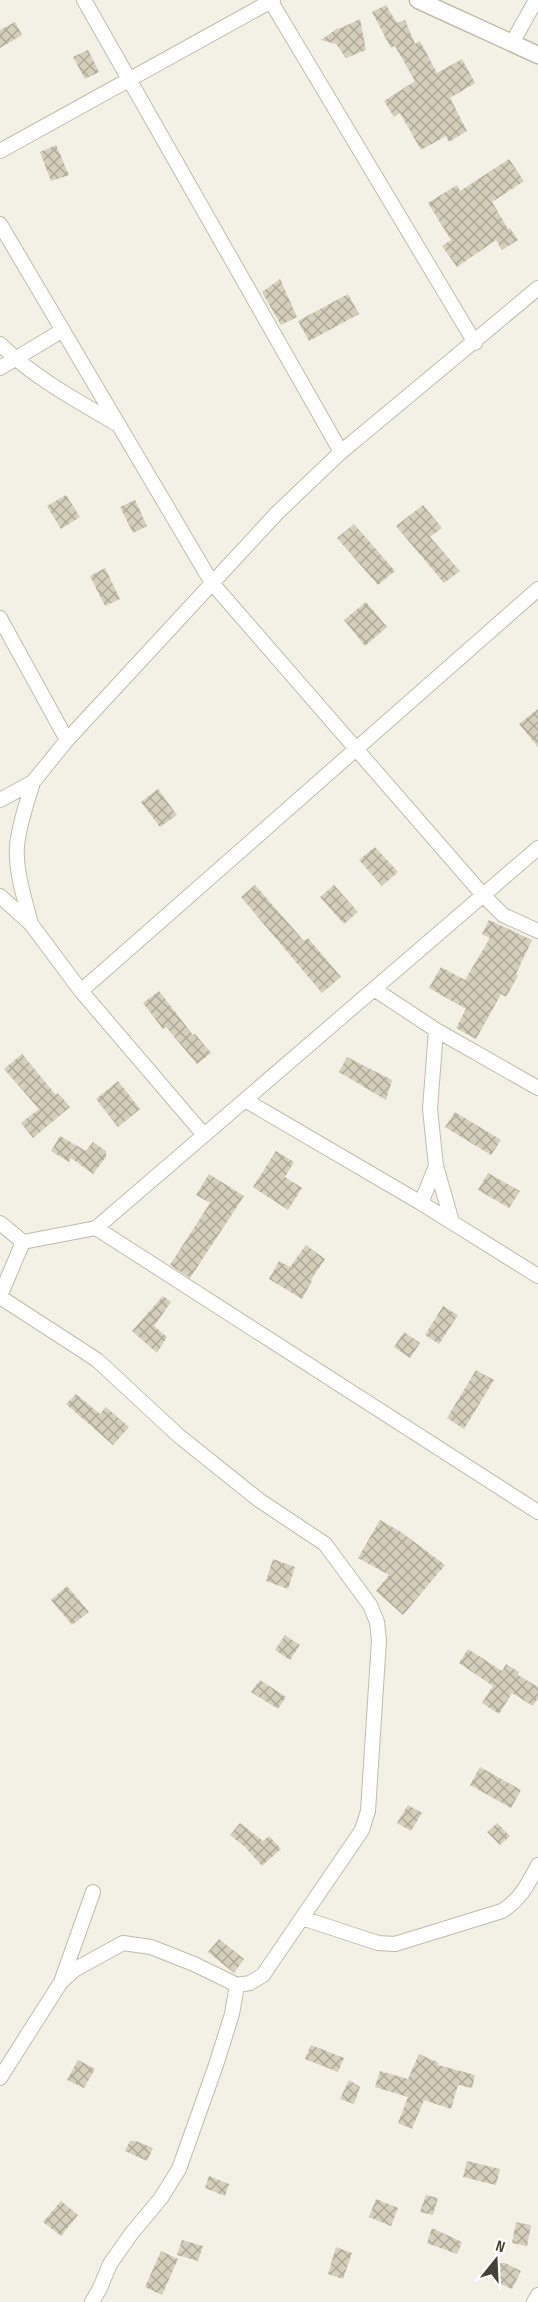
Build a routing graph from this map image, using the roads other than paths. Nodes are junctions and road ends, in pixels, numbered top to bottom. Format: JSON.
{"nodes":[{"id":1,"x":84,"y":0,"type":"edge"},
{"id":2,"x":271,"y":0,"type":"edge"},
{"id":3,"x":418,"y":0,"type":"edge"},
{"id":4,"x":536,"y":0,"type":"edge"},
{"id":5,"x":512,"y":43,"type":"junction"},
{"id":6,"x":538,"y":55,"type":"edge"},
{"id":7,"x":129,"y":79,"type":"junction"},
{"id":8,"x":0,"y":151,"type":"edge"},
{"id":9,"x":0,"y":224,"type":"edge"},
{"id":10,"x":538,"y":288,"type":"edge"},
{"id":11,"x":63,"y":330,"type":"junction"},
{"id":12,"x":475,"y":343,"type":"junction"},
{"id":13,"x":0,"y":344,"type":"edge"},
{"id":14,"x":15,"y":359,"type":"junction"},
{"id":15,"x":0,"y":368,"type":"edge"},
{"id":16,"x":119,"y":425,"type":"junction"},
{"id":17,"x":341,"y":452,"type":"junction"},
{"id":18,"x":212,"y":583,"type":"junction"},
{"id":19,"x":538,"y":589,"type":"edge"},
{"id":20,"x":0,"y":618,"type":"edge"},
{"id":21,"x":67,"y":740,"type":"junction"},
{"id":22,"x":356,"y":749,"type":"junction"},
{"id":23,"x":33,"y":782,"type":"junction"},
{"id":24,"x":0,"y":800,"type":"edge"},
{"id":25,"x":538,"y":848,"type":"edge"},
{"id":26,"x":483,"y":895,"type":"junction"},
{"id":27,"x":0,"y":896,"type":"edge"},
{"id":28,"x":31,"y":924,"type":"junction"},
{"id":29,"x":538,"y":931,"type":"edge"},
{"id":30,"x":374,"y":989,"type":"junction"},
{"id":31,"x":81,"y":991,"type":"junction"},
{"id":32,"x":435,"y":1030,"type":"junction"},
{"id":33,"x":538,"y":1088,"type":"edge"},
{"id":34,"x":245,"y":1100,"type":"junction"},
{"id":35,"x":204,"y":1135,"type":"junction"},
{"id":36,"x":436,"y":1166,"type":"junction"},
{"id":37,"x":421,"y":1203,"type":"junction"},
{"id":38,"x":452,"y":1222,"type":"junction"},
{"id":39,"x":0,"y":1223,"type":"edge"},
{"id":40,"x":96,"y":1228,"type":"junction"},
{"id":41,"x":22,"y":1242,"type":"junction"},
{"id":42,"x":538,"y":1276,"type":"edge"},
{"id":43,"x":0,"y":1296,"type":"edge"},
{"id":44,"x":538,"y":1512,"type":"edge"},
{"id":45,"x":538,"y":1865,"type":"edge"},
{"id":46,"x":93,"y":1892,"type":"dead end"},
{"id":47,"x":302,"y":1918,"type":"junction"},
{"id":48,"x":61,"y":1982,"type":"junction"},
{"id":49,"x":237,"y":1985,"type":"junction"},
{"id":50,"x":0,"y":2078,"type":"edge"},
{"id":51,"x":538,"y":2295,"type":"edge"},
{"id":52,"x":92,"y":2302,"type":"edge"},
{"id":53,"x":534,"y":2302,"type":"edge"}],
"edges":[{"from":1,"to":7,"type":"street"},
{"from":2,"to":7,"type":"street"},
{"from":2,"to":12,"type":"street"},
{"from":3,"to":5,"type":"street"},
{"from":4,"to":5,"type":"street"},
{"from":5,"to":6,"type":"street"},
{"from":7,"to":8,"type":"street"},
{"from":7,"to":17,"type":"street"},
{"from":9,"to":11,"type":"street"},
{"from":10,"to":12,"type":"street"},
{"from":11,"to":14,"type":"street"},
{"from":11,"to":16,"type":"street"},
{"from":12,"to":17,"type":"street"},
{"from":13,"to":14,"type":"street"},
{"from":14,"to":15,"type":"street"},
{"from":14,"to":16,"type":"street"},
{"from":16,"to":18,"type":"street"},
{"from":17,"to":18,"type":"street"},
{"from":18,"to":21,"type":"street"},
{"from":18,"to":22,"type":"street"},
{"from":19,"to":22,"type":"street"},
{"from":20,"to":21,"type":"street"},
{"from":21,"to":23,"type":"street"},
{"from":22,"to":26,"type":"street"},
{"from":22,"to":31,"type":"street"},
{"from":23,"to":24,"type":"street"},
{"from":23,"to":28,"type":"street"},
{"from":25,"to":26,"type":"street"},
{"from":26,"to":29,"type":"street"},
{"from":26,"to":30,"type":"street"},
{"from":27,"to":28,"type":"street"},
{"from":28,"to":31,"type":"street"},
{"from":30,"to":32,"type":"street"},
{"from":30,"to":34,"type":"street"},
{"from":31,"to":35,"type":"street"},
{"from":32,"to":33,"type":"street"},
{"from":32,"to":36,"type":"street"},
{"from":34,"to":35,"type":"street"},
{"from":34,"to":37,"type":"street"},
{"from":35,"to":40,"type":"street"},
{"from":36,"to":37,"type":"street"},
{"from":36,"to":38,"type":"street"},
{"from":37,"to":38,"type":"street"},
{"from":38,"to":42,"type":"street"},
{"from":39,"to":41,"type":"street"},
{"from":40,"to":41,"type":"street"},
{"from":40,"to":44,"type":"street"},
{"from":41,"to":43,"type":"street"},
{"from":43,"to":47,"type":"street"},
{"from":45,"to":47,"type":"street"},
{"from":46,"to":48,"type":"street"},
{"from":47,"to":49,"type":"street"},
{"from":48,"to":49,"type":"street"},
{"from":48,"to":50,"type":"street"},
{"from":49,"to":52,"type":"street"},
{"from":51,"to":53,"type":"street"}]}
